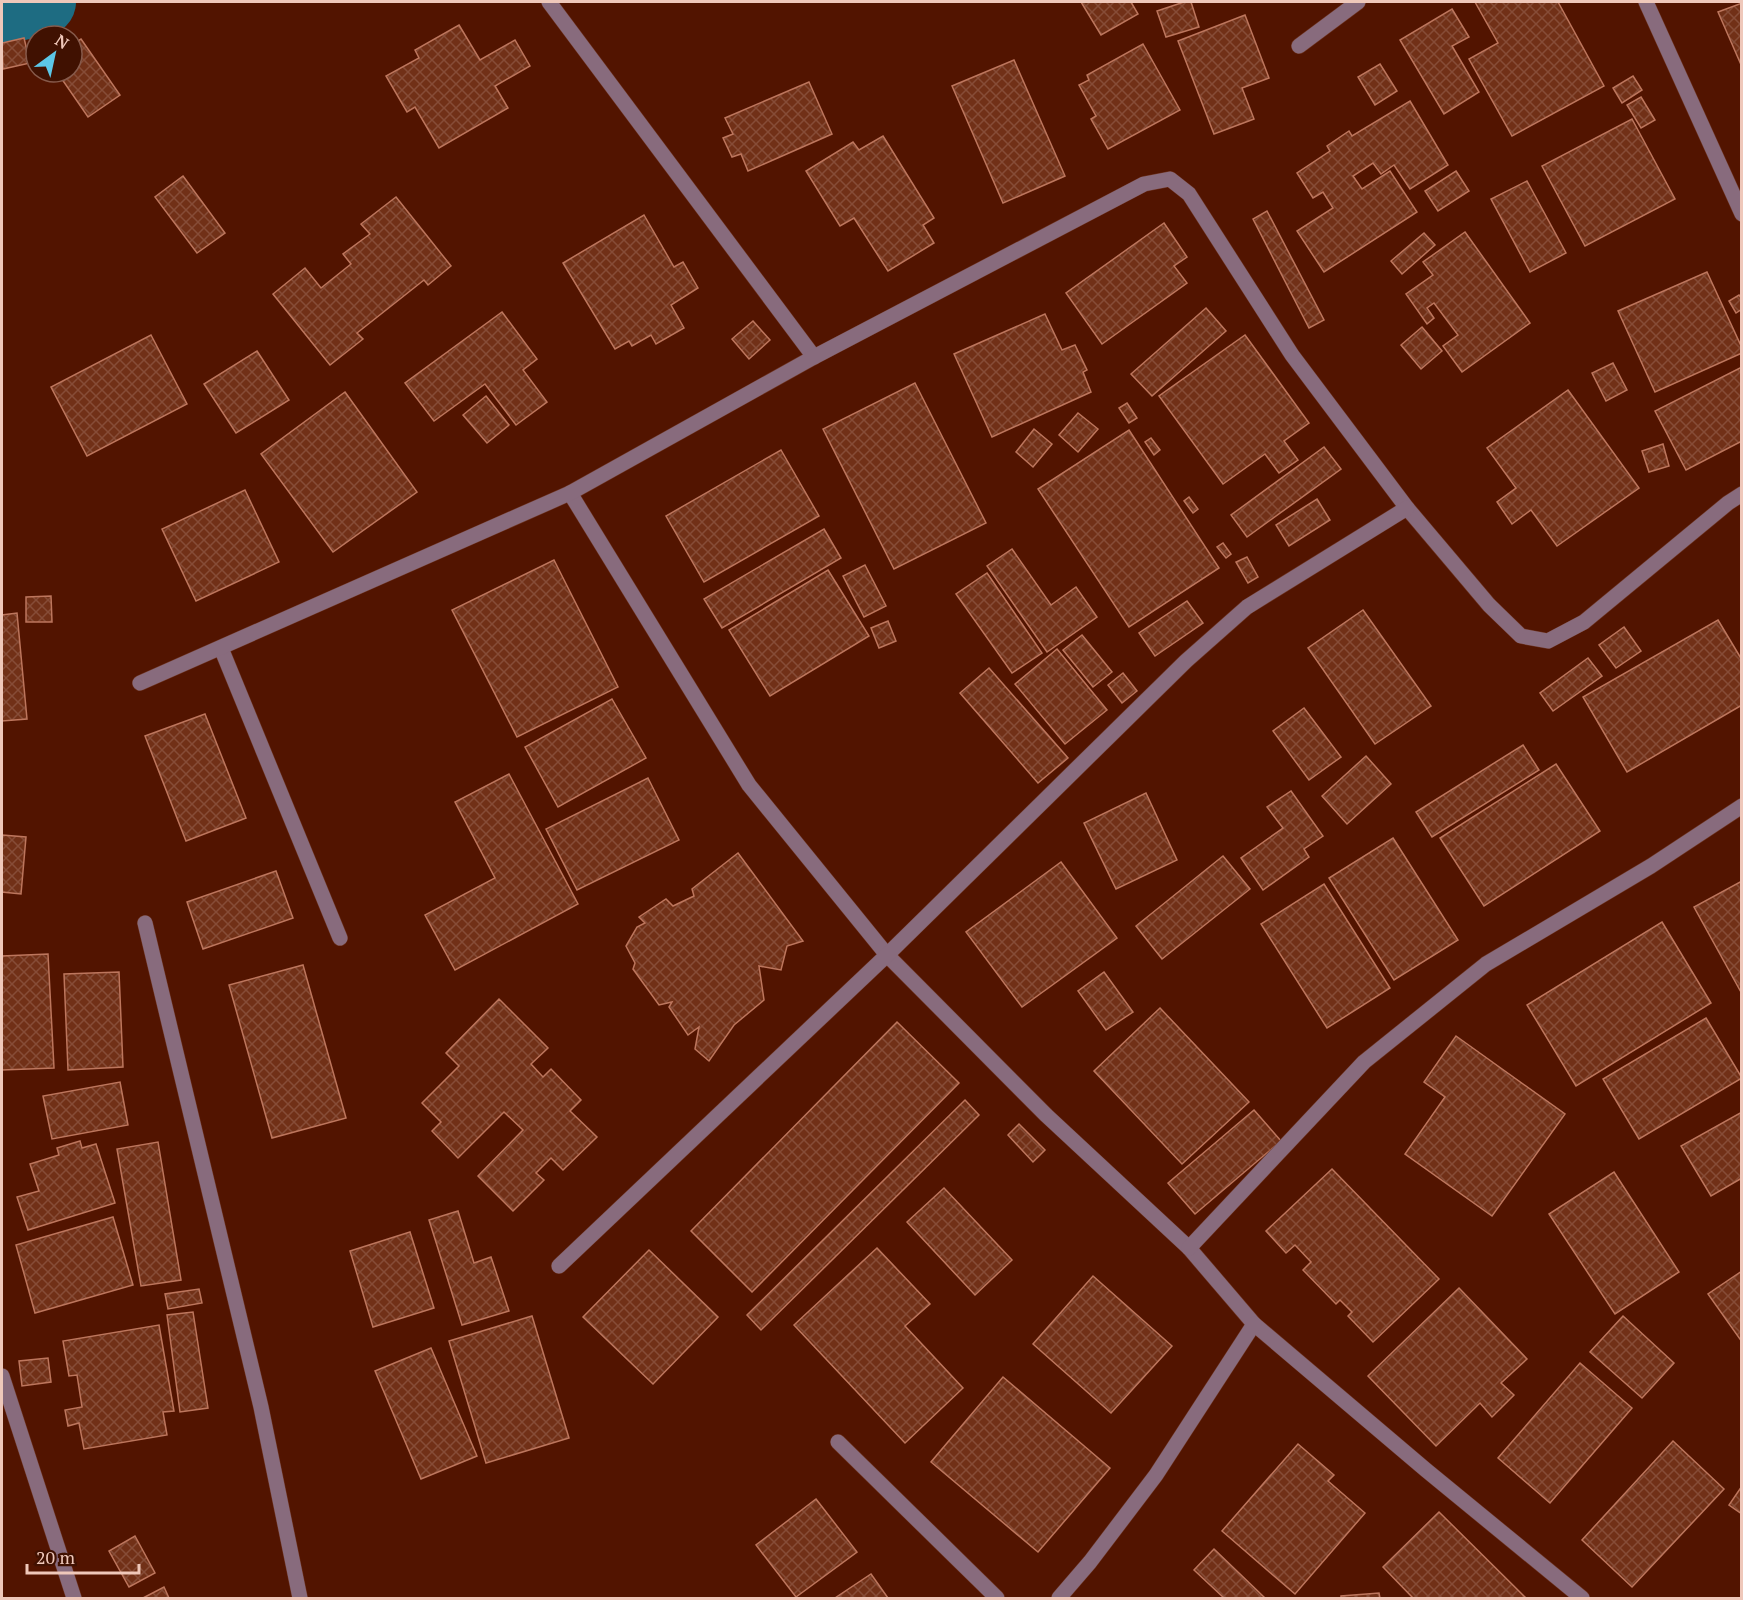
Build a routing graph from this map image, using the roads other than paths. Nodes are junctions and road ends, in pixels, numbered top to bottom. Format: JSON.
{"nodes":[{"id":1,"x":549,"y":2,"type":"edge"},
{"id":2,"x":1358,"y":2,"type":"edge"},
{"id":3,"x":1646,"y":2,"type":"edge"},
{"id":4,"x":1299,"y":45,"type":"dead end"},
{"id":5,"x":1742,"y":214,"type":"edge"},
{"id":6,"x":814,"y":357,"type":"junction"},
{"id":7,"x":570,"y":494,"type":"junction"},
{"id":8,"x":1742,"y":494,"type":"edge"},
{"id":9,"x":1407,"y":508,"type":"junction"},
{"id":10,"x":221,"y":648,"type":"junction"},
{"id":11,"x":140,"y":683,"type":"dead end"},
{"id":12,"x":1742,"y":806,"type":"edge"},
{"id":13,"x":145,"y":923,"type":"dead end"},
{"id":14,"x":340,"y":938,"type":"dead end"},
{"id":15,"x":887,"y":955,"type":"junction"},
{"id":16,"x":1189,"y":1248,"type":"junction"},
{"id":17,"x":559,"y":1266,"type":"dead end"},
{"id":18,"x":1254,"y":1324,"type":"junction"},
{"id":19,"x":2,"y":1376,"type":"edge"},
{"id":20,"x":838,"y":1442,"type":"dead end"},
{"id":21,"x":74,"y":1599,"type":"edge"},
{"id":22,"x":300,"y":1599,"type":"edge"},
{"id":23,"x":998,"y":1599,"type":"edge"},
{"id":24,"x":1059,"y":1599,"type":"edge"},
{"id":25,"x":1582,"y":1599,"type":"edge"}],
"edges":[{"from":1,"to":6,"type":"street"},
{"from":2,"to":4,"type":"street"},
{"from":3,"to":5,"type":"street"},
{"from":6,"to":7,"type":"street"},
{"from":6,"to":9,"type":"street"},
{"from":7,"to":10,"type":"street"},
{"from":7,"to":15,"type":"street"},
{"from":8,"to":9,"type":"street"},
{"from":9,"to":15,"type":"street"},
{"from":10,"to":11,"type":"street"},
{"from":10,"to":14,"type":"street"},
{"from":12,"to":16,"type":"street"},
{"from":13,"to":22,"type":"street"},
{"from":15,"to":16,"type":"street"},
{"from":15,"to":17,"type":"street"},
{"from":16,"to":18,"type":"street"},
{"from":18,"to":24,"type":"street"},
{"from":18,"to":25,"type":"street"},
{"from":19,"to":21,"type":"street"},
{"from":20,"to":23,"type":"street"}]}
